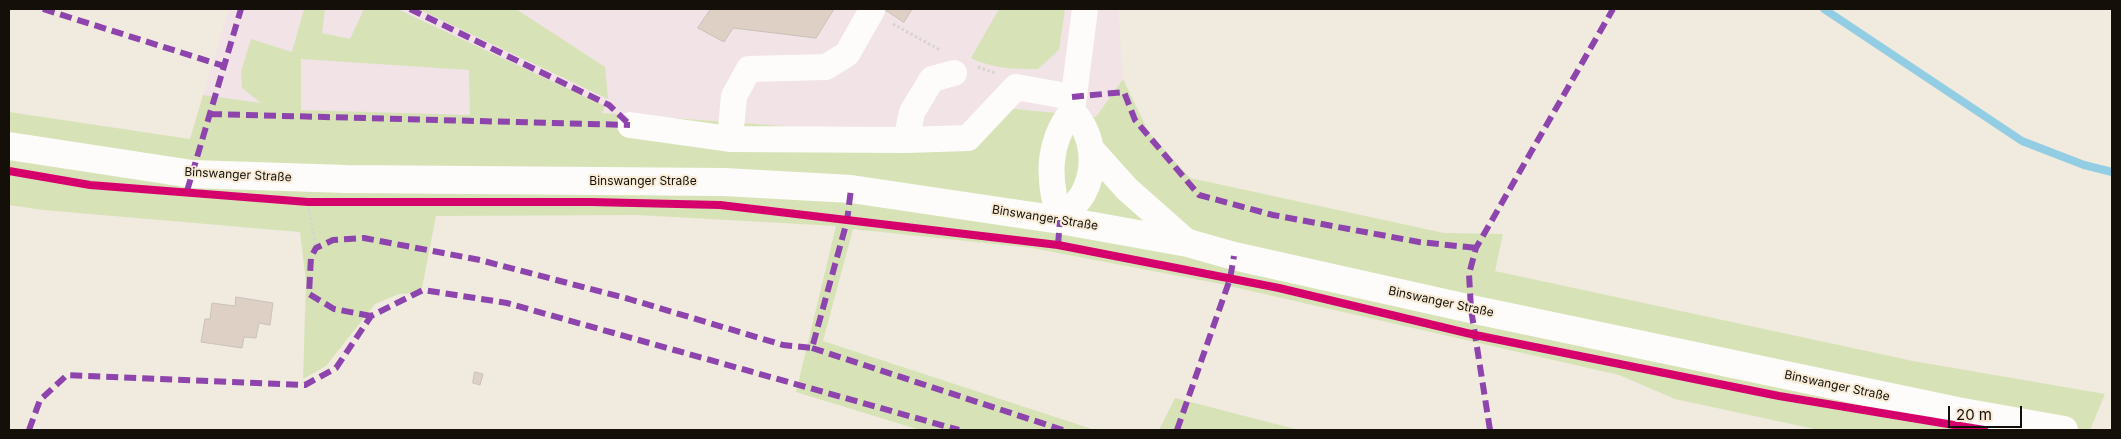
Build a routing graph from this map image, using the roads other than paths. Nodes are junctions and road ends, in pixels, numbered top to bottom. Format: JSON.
{"nodes":[{"id":1,"x":1085,"y":9,"type":"edge"},
{"id":2,"x":872,"y":10,"type":"dead end"},
{"id":3,"x":954,"y":73,"type":"dead end"},
{"id":4,"x":1072,"y":104,"type":"junction"},
{"id":5,"x":630,"y":125,"type":"dead end"},
{"id":6,"x":730,"y":139,"type":"junction"},
{"id":7,"x":906,"y":140,"type":"junction"},
{"id":8,"x":9,"y":146,"type":"edge"},
{"id":9,"x":1091,"y":149,"type":"junction"},
{"id":10,"x":1060,"y":220,"type":"junction"},
{"id":11,"x":1188,"y":243,"type":"junction"},
{"id":12,"x":2064,"y":430,"type":"edge"}],
"edges":[{"from":1,"to":4,"type":"street"},
{"from":2,"to":6,"type":"street"},
{"from":3,"to":7,"type":"street"},
{"from":4,"to":7,"type":"street"},
{"from":4,"to":9,"type":"street"},
{"from":4,"to":10,"type":"street"},
{"from":5,"to":6,"type":"street"},
{"from":6,"to":7,"type":"street"},
{"from":8,"to":10,"type":"main road","name":"Binswanger Straße"},
{"from":9,"to":10,"type":"street"},
{"from":9,"to":11,"type":"street"},
{"from":10,"to":11,"type":"main road","name":"Binswanger Straße"},
{"from":11,"to":12,"type":"main road","name":"Binswanger Straße"}]}
